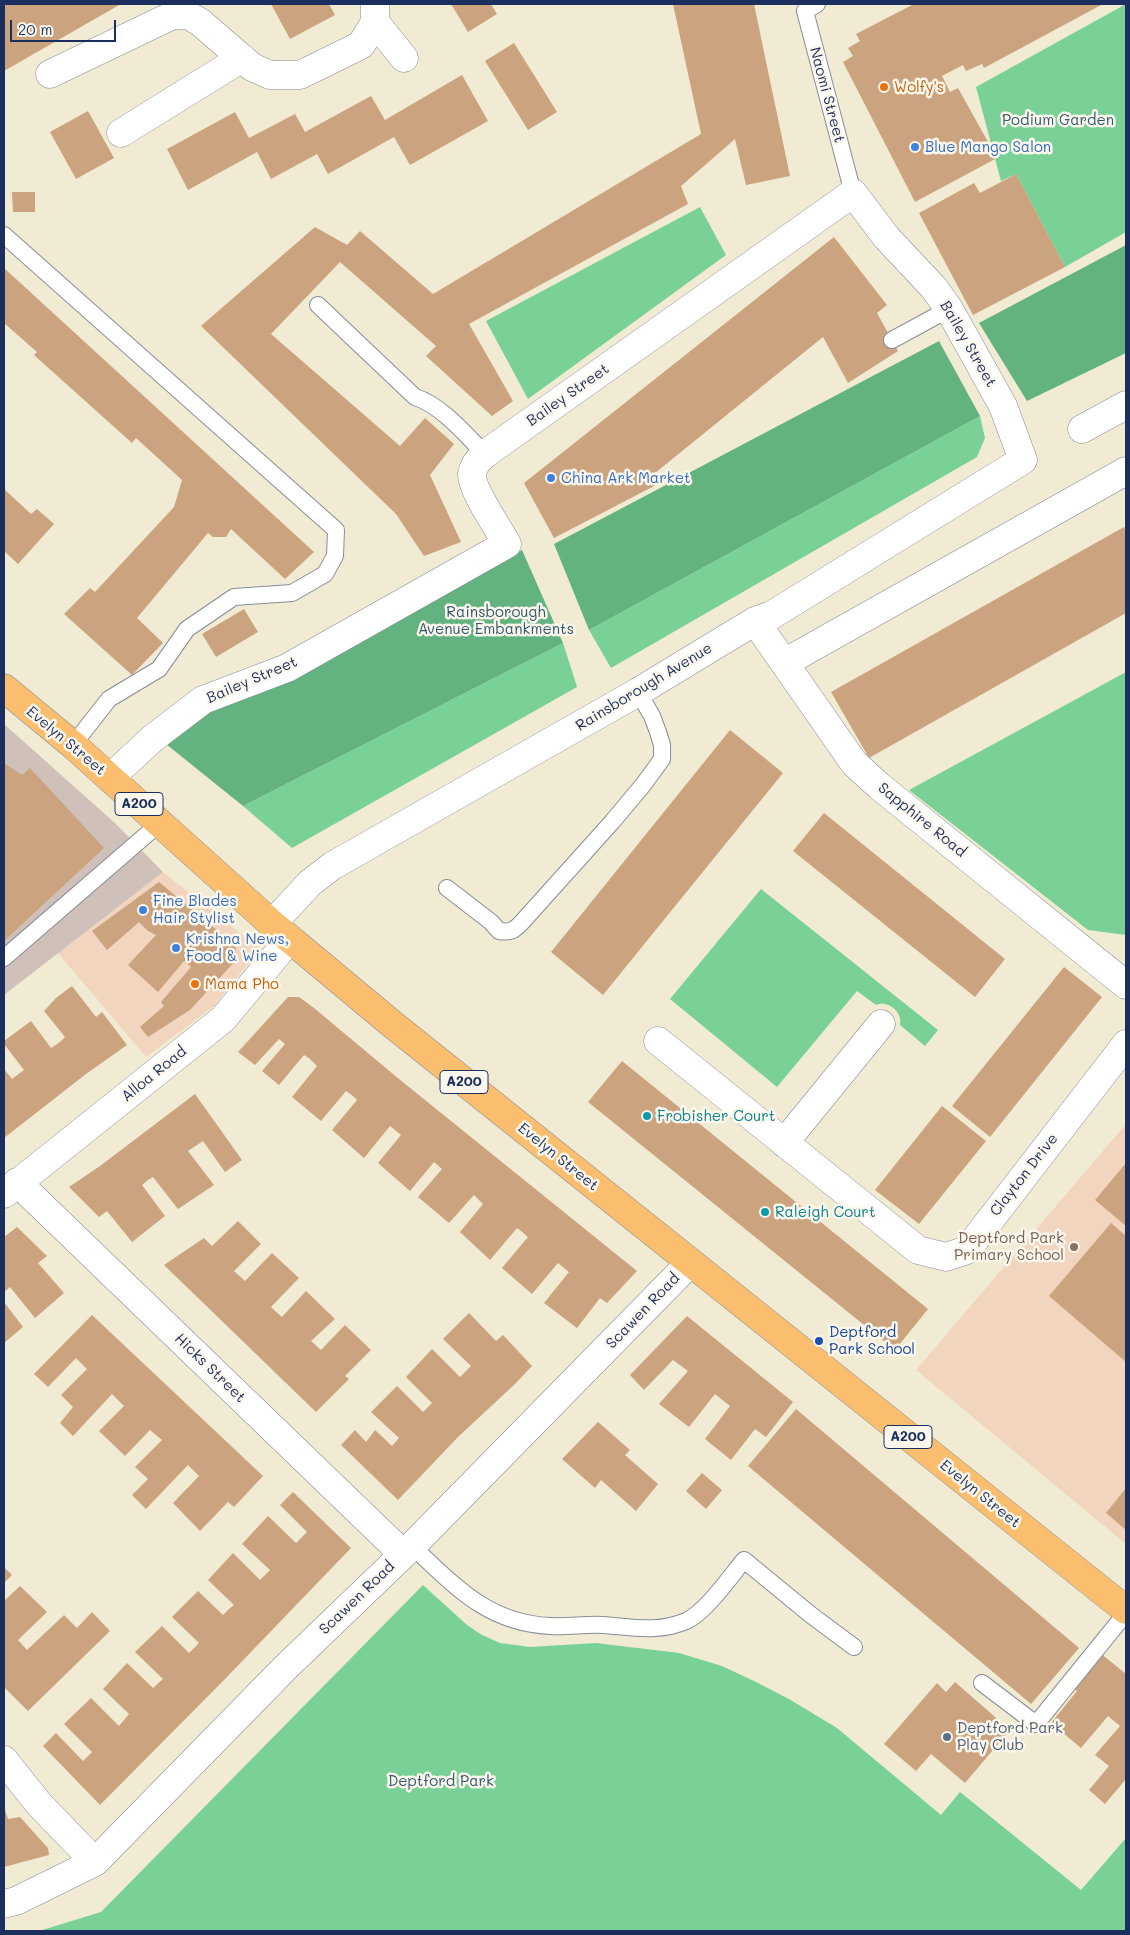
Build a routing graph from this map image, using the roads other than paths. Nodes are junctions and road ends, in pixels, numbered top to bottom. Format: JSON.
{"nodes":[{"id":1,"x":817,"y":4,"type":"edge"},
{"id":2,"x":375,"y":13,"type":"edge"},
{"id":3,"x":242,"y":58,"type":"junction"},
{"id":4,"x":404,"y":58,"type":"dead end"},
{"id":5,"x":50,"y":74,"type":"dead end"},
{"id":6,"x":121,"y":133,"type":"dead end"},
{"id":7,"x":853,"y":193,"type":"junction"},
{"id":8,"x":4,"y":235,"type":"edge"},
{"id":9,"x":318,"y":306,"type":"dead end"},
{"id":10,"x":949,"y":309,"type":"junction"},
{"id":11,"x":892,"y":340,"type":"dead end"},
{"id":12,"x":1126,"y":404,"type":"edge"},
{"id":13,"x":1082,"y":429,"type":"dead end"},
{"id":14,"x":484,"y":454,"type":"junction"},
{"id":15,"x":1023,"y":460,"type":"joint"},
{"id":16,"x":1126,"y":471,"type":"edge"},
{"id":17,"x":755,"y":621,"type":"junction"},
{"id":18,"x":784,"y":663,"type":"junction"},
{"id":19,"x":4,"y":688,"type":"edge"},
{"id":20,"x":638,"y":692,"type":"junction"},
{"id":21,"x":73,"y":745,"type":"junction"},
{"id":22,"x":110,"y":778,"type":"junction"},
{"id":23,"x":160,"y":823,"type":"junction"},
{"id":24,"x":447,"y":888,"type":"dead end"},
{"id":25,"x":281,"y":932,"type":"junction"},
{"id":26,"x":4,"y":958,"type":"edge"},
{"id":27,"x":1125,"y":981,"type":"edge"},
{"id":28,"x":881,"y":1024,"type":"dead end"},
{"id":29,"x":658,"y":1041,"type":"dead end"},
{"id":30,"x":1126,"y":1044,"type":"edge"},
{"id":31,"x":784,"y":1143,"type":"junction"},
{"id":32,"x":11,"y":1188,"type":"edge"},
{"id":33,"x":690,"y":1263,"type":"junction"},
{"id":34,"x":408,"y":1550,"type":"junction"},
{"id":35,"x":1126,"y":1611,"type":"edge"},
{"id":36,"x":854,"y":1647,"type":"dead end"},
{"id":37,"x":982,"y":1683,"type":"dead end"},
{"id":38,"x":4,"y":1760,"type":"edge"},
{"id":39,"x":95,"y":1862,"type":"junction"},
{"id":40,"x":4,"y":1904,"type":"edge"}],
"edges":[{"from":1,"to":7,"type":"lane","name":"Naomi Street"},
{"from":2,"to":3,"type":"street"},
{"from":2,"to":4,"type":"street"},
{"from":3,"to":5,"type":"street"},
{"from":3,"to":6,"type":"street"},
{"from":7,"to":10,"type":"street","name":"Bailey Street"},
{"from":7,"to":14,"type":"street","name":"Bailey Street"},
{"from":8,"to":21,"type":"lane"},
{"from":9,"to":14,"type":"lane"},
{"from":10,"to":11,"type":"lane"},
{"from":10,"to":15,"type":"street","name":"Bailey Street"},
{"from":12,"to":13,"type":"street"},
{"from":14,"to":22,"type":"street","name":"Bailey Street"},
{"from":15,"to":17,"type":"street","name":"Rainsborough Avenue"},
{"from":16,"to":18,"type":"street"},
{"from":17,"to":18,"type":"street","name":"Sapphire Road"},
{"from":17,"to":20,"type":"street","name":"Rainsborough Avenue"},
{"from":18,"to":27,"type":"street","name":"Sapphire Road"},
{"from":19,"to":21,"type":"main road","name":"Evelyn Street","number":"A200"},
{"from":20,"to":24,"type":"lane"},
{"from":20,"to":25,"type":"street","name":"Rainsborough Avenue"},
{"from":21,"to":22,"type":"main road","name":"Evelyn Street","number":"A200"},
{"from":22,"to":23,"type":"main road","name":"Evelyn Street","number":"A200"},
{"from":23,"to":25,"type":"main road","name":"Evelyn Street","number":"A200"},
{"from":23,"to":26,"type":"lane"},
{"from":25,"to":32,"type":"street","name":"Alloa Road"},
{"from":25,"to":33,"type":"main road","name":"Evelyn Street","number":"A200"},
{"from":28,"to":31,"type":"street"},
{"from":29,"to":31,"type":"street","name":"Clayton Drive"},
{"from":30,"to":31,"type":"street","name":"Clayton Drive"},
{"from":32,"to":34,"type":"street","name":"Hicks Street"},
{"from":33,"to":34,"type":"street","name":"Scawen Road"},
{"from":33,"to":35,"type":"main road","name":"Evelyn Street","number":"A200"},
{"from":34,"to":36,"type":"lane"},
{"from":34,"to":39,"type":"street","name":"Scawen Road"},
{"from":35,"to":37,"type":"lane"},
{"from":38,"to":39,"type":"street"},
{"from":39,"to":40,"type":"street","name":"Scawen Road"}]}
